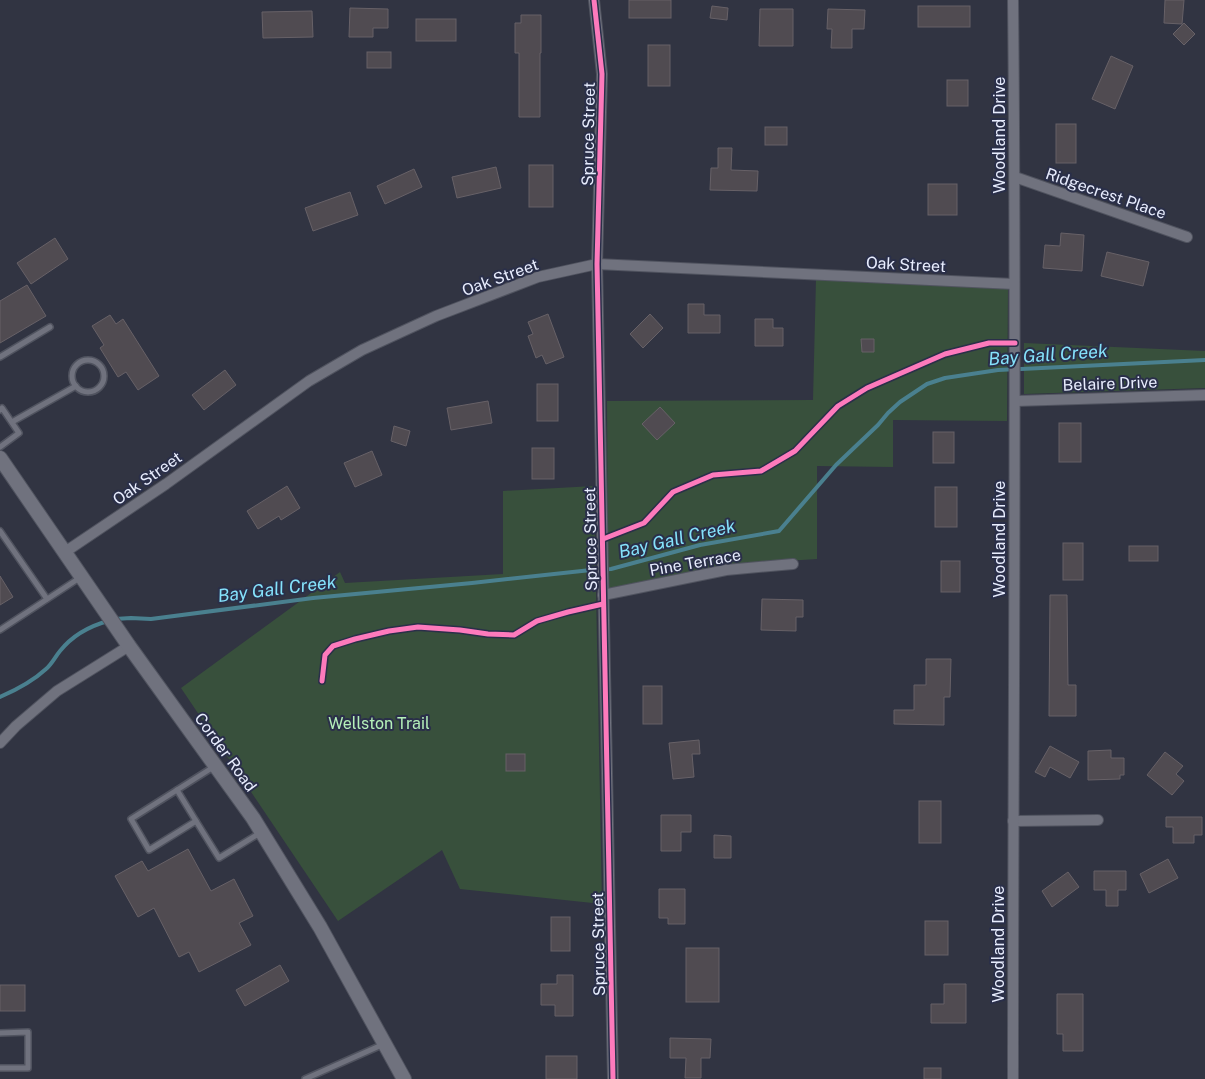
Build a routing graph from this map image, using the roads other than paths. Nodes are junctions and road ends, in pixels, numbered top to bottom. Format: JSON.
{"nodes":[{"id":1,"x":594,"y":0,"type":"edge"},
{"id":2,"x":1013,"y":0,"type":"edge"},
{"id":3,"x":1015,"y":177,"type":"junction"},
{"id":4,"x":1188,"y":237,"type":"dead end"},
{"id":5,"x":597,"y":264,"type":"junction"},
{"id":6,"x":1014,"y":284,"type":"junction"},
{"id":7,"x":50,"y":326,"type":"dead end"},
{"id":8,"x":0,"y":357,"type":"edge"},
{"id":9,"x":76,"y":386,"type":"junction"},
{"id":10,"x":1205,"y":396,"type":"edge"},
{"id":11,"x":1015,"y":401,"type":"junction"},
{"id":12,"x":0,"y":410,"type":"edge"},
{"id":13,"x":12,"y":422,"type":"junction"},
{"id":14,"x":0,"y":447,"type":"edge"},
{"id":15,"x":0,"y":458,"type":"edge"},
{"id":16,"x":0,"y":531,"type":"edge"},
{"id":17,"x":65,"y":552,"type":"junction"},
{"id":18,"x":793,"y":564,"type":"dead end"},
{"id":19,"x":82,"y":576,"type":"junction"},
{"id":20,"x":603,"y":591,"type":"junction"},
{"id":21,"x":47,"y":599,"type":"junction"},
{"id":22,"x":0,"y":630,"type":"edge"},
{"id":23,"x":128,"y":646,"type":"junction"},
{"id":24,"x":0,"y":743,"type":"edge"},
{"id":25,"x":215,"y":766,"type":"junction"},
{"id":26,"x":177,"y":790,"type":"junction"},
{"id":27,"x":1098,"y":820,"type":"dead end"},
{"id":28,"x":196,"y":821,"type":"junction"},
{"id":29,"x":1013,"y":821,"type":"junction"},
{"id":30,"x":262,"y":832,"type":"junction"},
{"id":31,"x":0,"y":1033,"type":"edge"},
{"id":32,"x":384,"y":1044,"type":"junction"},
{"id":33,"x":0,"y":1068,"type":"edge"},
{"id":34,"x":305,"y":1079,"type":"edge"},
{"id":35,"x":404,"y":1079,"type":"edge"},
{"id":36,"x":613,"y":1079,"type":"edge"},
{"id":37,"x":1013,"y":1079,"type":"edge"}],
"edges":[{"from":1,"to":5,"type":"street","name":"Spruce Street"},
{"from":2,"to":3,"type":"street","name":"Woodland Drive"},
{"from":3,"to":4,"type":"street","name":"Ridgecrest Place"},
{"from":3,"to":6,"type":"street","name":"Woodland Drive"},
{"from":5,"to":6,"type":"street","name":"Oak Street"},
{"from":5,"to":17,"type":"street","name":"Oak Street"},
{"from":5,"to":20,"type":"street","name":"Spruce Street"},
{"from":6,"to":11,"type":"street","name":"Woodland Drive"},
{"from":7,"to":8,"type":"lane"},
{"from":9,"to":9,"type":"lane"},
{"from":9,"to":13,"type":"lane"},
{"from":10,"to":11,"type":"street","name":"Belaire Drive"},
{"from":11,"to":29,"type":"street","name":"Woodland Drive"},
{"from":12,"to":13,"type":"lane"},
{"from":13,"to":14,"type":"lane"},
{"from":15,"to":17,"type":"street","name":"Corder Road"},
{"from":16,"to":21,"type":"lane"},
{"from":17,"to":19,"type":"street","name":"Corder Road"},
{"from":18,"to":20,"type":"street","name":"Pine Terrace"},
{"from":19,"to":21,"type":"lane"},
{"from":19,"to":23,"type":"street","name":"Corder Road"},
{"from":20,"to":36,"type":"street","name":"Spruce Street"},
{"from":21,"to":22,"type":"lane"},
{"from":23,"to":24,"type":"street"},
{"from":23,"to":25,"type":"street","name":"Corder Road"},
{"from":25,"to":26,"type":"lane"},
{"from":25,"to":30,"type":"street","name":"Corder Road"},
{"from":26,"to":28,"type":"lane"},
{"from":26,"to":28,"type":"lane"},
{"from":27,"to":29,"type":"street"},
{"from":28,"to":30,"type":"lane"},
{"from":29,"to":37,"type":"street","name":"Woodland Drive"},
{"from":30,"to":32,"type":"street","name":"Corder Road"},
{"from":31,"to":33,"type":"lane"},
{"from":32,"to":34,"type":"lane"},
{"from":32,"to":35,"type":"street","name":"Corder Road"}]}
